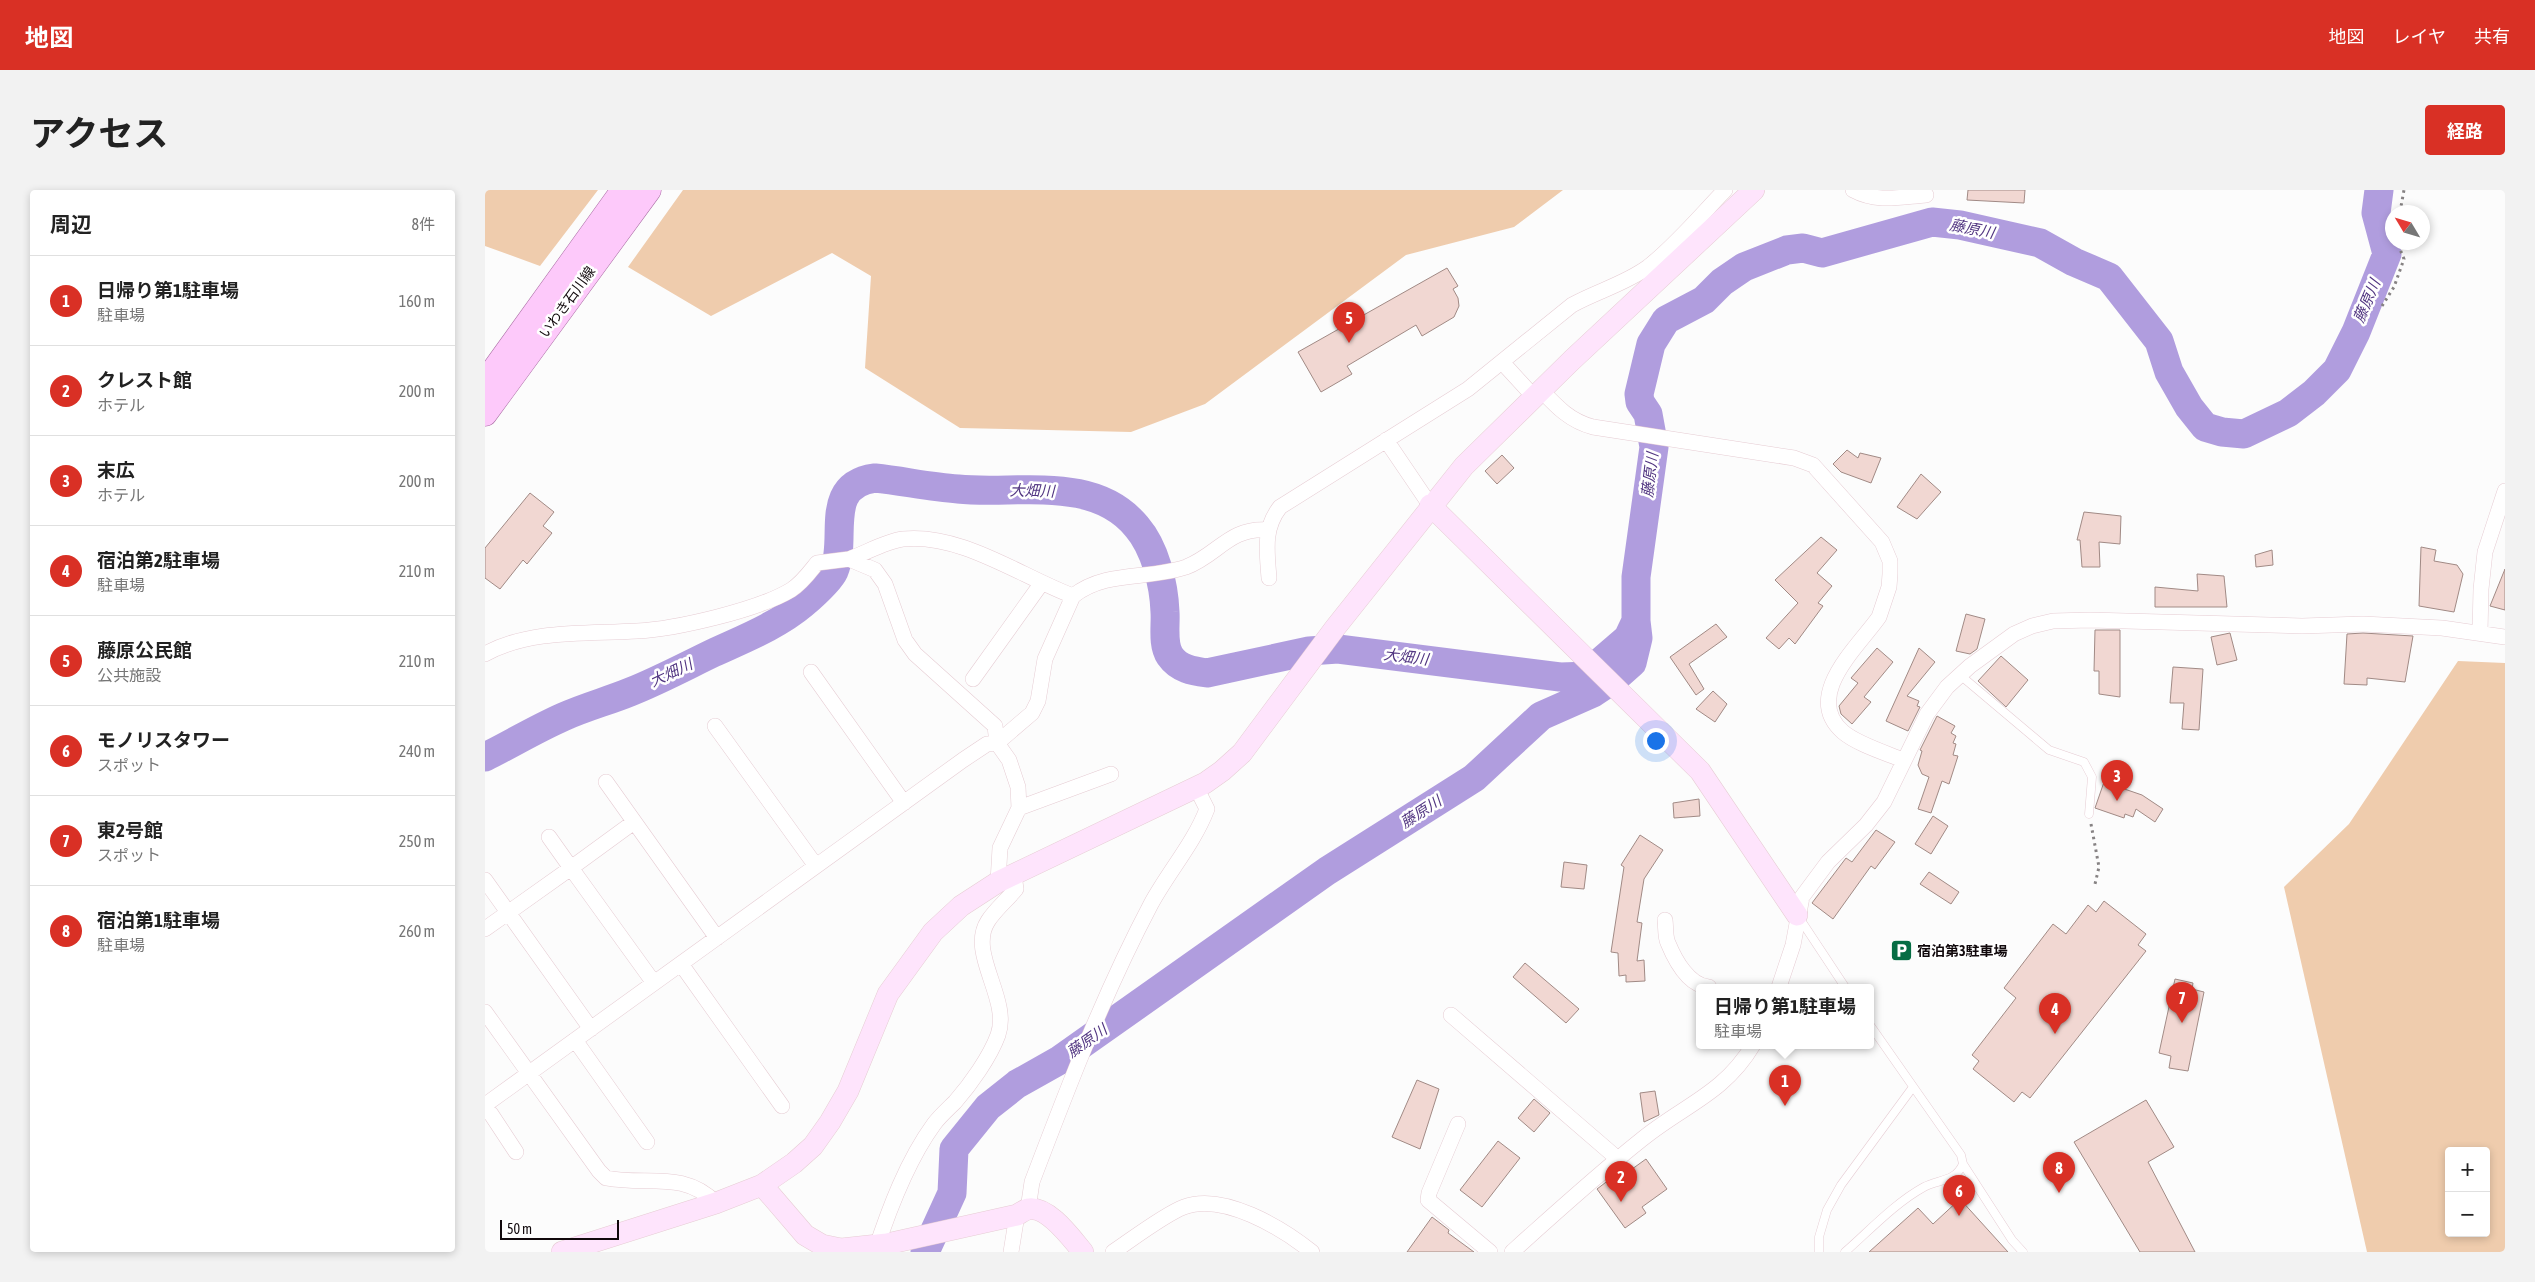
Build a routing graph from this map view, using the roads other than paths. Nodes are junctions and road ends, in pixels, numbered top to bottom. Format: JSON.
{"nodes":[{"id":1,"x":623,"y":190,"type":"edge"},
{"id":2,"x":649,"y":190,"type":"edge"},
{"id":3,"x":1725,"y":190,"type":"edge"},
{"id":4,"x":1754,"y":190,"type":"edge"},
{"id":5,"x":1853,"y":190,"type":"edge"},
{"id":6,"x":1926,"y":195,"type":"dead end"},
{"id":7,"x":1502,"y":362,"type":"junction"},
{"id":8,"x":485,"y":382,"type":"edge"},
{"id":9,"x":1537,"y":393,"type":"junction"},
{"id":10,"x":485,"y":414,"type":"edge"},
{"id":11,"x":1386,"y":440,"type":"junction"},
{"id":12,"x":2505,"y":491,"type":"edge"},
{"id":13,"x":1430,"y":505,"type":"junction"},
{"id":14,"x":1267,"y":530,"type":"junction"},
{"id":15,"x":847,"y":559,"type":"junction"},
{"id":16,"x":1269,"y":578,"type":"dead end"},
{"id":17,"x":1041,"y":584,"type":"junction"},
{"id":18,"x":1073,"y":596,"type":"junction"},
{"id":19,"x":2480,"y":632,"type":"junction"},
{"id":20,"x":2505,"y":637,"type":"edge"},
{"id":21,"x":485,"y":654,"type":"edge"},
{"id":22,"x":811,"y":672,"type":"dead end"},
{"id":23,"x":1959,"y":675,"type":"junction"},
{"id":24,"x":973,"y":679,"type":"dead end"},
{"id":25,"x":715,"y":726,"type":"dead end"},
{"id":26,"x":997,"y":743,"type":"junction"},
{"id":27,"x":1903,"y":760,"type":"junction"},
{"id":28,"x":1111,"y":774,"type":"dead end"},
{"id":29,"x":606,"y":782,"type":"dead end"},
{"id":30,"x":1196,"y":787,"type":"junction"},
{"id":31,"x":904,"y":803,"type":"junction"},
{"id":32,"x":1019,"y":808,"type":"junction"},
{"id":33,"x":2089,"y":814,"type":"road end"},
{"id":34,"x":634,"y":822,"type":"junction"},
{"id":35,"x":549,"y":837,"type":"dead end"},
{"id":36,"x":816,"y":866,"type":"junction"},
{"id":37,"x":571,"y":868,"type":"junction"},
{"id":38,"x":1006,"y":878,"type":"junction"},
{"id":39,"x":485,"y":880,"type":"edge"},
{"id":40,"x":509,"y":913,"type":"junction"},
{"id":41,"x":1797,"y":915,"type":"junction"},
{"id":42,"x":1665,"y":920,"type":"dead end"},
{"id":43,"x":485,"y":930,"type":"edge"},
{"id":44,"x":717,"y":938,"type":"junction"},
{"id":45,"x":681,"y":964,"type":"junction"},
{"id":46,"x":653,"y":984,"type":"junction"},
{"id":47,"x":1780,"y":984,"type":"edge"},
{"id":48,"x":1843,"y":984,"type":"edge"},
{"id":49,"x":1696,"y":985,"type":"edge"},
{"id":50,"x":485,"y":1012,"type":"edge"},
{"id":51,"x":1451,"y":1015,"type":"dead end"},
{"id":52,"x":591,"y":1029,"type":"junction"},
{"id":53,"x":1874,"y":1031,"type":"edge"},
{"id":54,"x":575,"y":1040,"type":"junction"},
{"id":55,"x":1750,"y":1049,"type":"edge"},
{"id":56,"x":529,"y":1074,"type":"junction"},
{"id":57,"x":1913,"y":1087,"type":"junction"},
{"id":58,"x":485,"y":1105,"type":"edge"},
{"id":59,"x":782,"y":1106,"type":"dead end"},
{"id":60,"x":485,"y":1110,"type":"edge"},
{"id":61,"x":1458,"y":1124,"type":"dead end"},
{"id":62,"x":647,"y":1142,"type":"dead end"},
{"id":63,"x":516,"y":1152,"type":"dead end"},
{"id":64,"x":1618,"y":1159,"type":"junction"},
{"id":65,"x":1963,"y":1164,"type":"junction"},
{"id":66,"x":762,"y":1185,"type":"junction"},
{"id":67,"x":715,"y":1203,"type":"junction"},
{"id":68,"x":1023,"y":1212,"type":"junction"},
{"id":69,"x":880,"y":1247,"type":"edge"},
{"id":70,"x":562,"y":1252,"type":"edge"},
{"id":71,"x":1011,"y":1252,"type":"edge"},
{"id":72,"x":1083,"y":1252,"type":"edge"},
{"id":73,"x":1113,"y":1252,"type":"edge"},
{"id":74,"x":1312,"y":1252,"type":"edge"},
{"id":75,"x":1490,"y":1252,"type":"edge"},
{"id":76,"x":1512,"y":1252,"type":"edge"},
{"id":77,"x":1819,"y":1252,"type":"edge"},
{"id":78,"x":1845,"y":1252,"type":"edge"},
{"id":79,"x":2023,"y":1252,"type":"edge"}],
"edges":[{"from":1,"to":8,"type":"main road","name":"いわき石川線"},
{"from":2,"to":10,"type":"main road","name":"いわき石川線"},
{"from":3,"to":7,"type":"street"},
{"from":4,"to":9,"type":"street"},
{"from":5,"to":6,"type":"street"},
{"from":7,"to":9,"type":"street"},
{"from":7,"to":11,"type":"street"},
{"from":9,"to":13,"type":"street"},
{"from":9,"to":27,"type":"street"},
{"from":11,"to":13,"type":"street"},
{"from":11,"to":14,"type":"street"},
{"from":12,"to":19,"type":"street"},
{"from":13,"to":30,"type":"street"},
{"from":13,"to":41,"type":"street"},
{"from":14,"to":16,"type":"street"},
{"from":14,"to":18,"type":"street"},
{"from":15,"to":17,"type":"street"},
{"from":15,"to":21,"type":"street"},
{"from":15,"to":26,"type":"street"},
{"from":17,"to":18,"type":"street"},
{"from":17,"to":24,"type":"street"},
{"from":18,"to":26,"type":"street"},
{"from":19,"to":20,"type":"street"},
{"from":19,"to":23,"type":"street"},
{"from":22,"to":31,"type":"street"},
{"from":23,"to":27,"type":"street"},
{"from":23,"to":33,"type":"lane"},
{"from":25,"to":36,"type":"street"},
{"from":26,"to":31,"type":"street"},
{"from":26,"to":32,"type":"street"},
{"from":27,"to":41,"type":"street"},
{"from":28,"to":32,"type":"street"},
{"from":29,"to":34,"type":"street"},
{"from":30,"to":38,"type":"street"},
{"from":30,"to":68,"type":"street"},
{"from":31,"to":36,"type":"street"},
{"from":32,"to":38,"type":"street"},
{"from":34,"to":37,"type":"street"},
{"from":34,"to":44,"type":"street"},
{"from":35,"to":37,"type":"street"},
{"from":36,"to":44,"type":"street"},
{"from":37,"to":40,"type":"street"},
{"from":37,"to":46,"type":"street"},
{"from":38,"to":66,"type":"street"},
{"from":38,"to":69,"type":"street"},
{"from":39,"to":40,"type":"street"},
{"from":40,"to":43,"type":"street"},
{"from":40,"to":52,"type":"street"},
{"from":41,"to":47,"type":"street"},
{"from":41,"to":48,"type":"lane"},
{"from":42,"to":49,"type":"street"},
{"from":44,"to":45,"type":"street"},
{"from":45,"to":46,"type":"street"},
{"from":45,"to":59,"type":"street"},
{"from":46,"to":52,"type":"street"},
{"from":50,"to":56,"type":"street"},
{"from":51,"to":64,"type":"street"},
{"from":52,"to":54,"type":"street"},
{"from":53,"to":57,"type":"lane"},
{"from":54,"to":56,"type":"street"},
{"from":54,"to":62,"type":"street"},
{"from":55,"to":64,"type":"street"},
{"from":56,"to":58,"type":"street"},
{"from":56,"to":67,"type":"street"},
{"from":57,"to":65,"type":"lane"},
{"from":57,"to":77,"type":"lane"},
{"from":60,"to":63,"type":"street"},
{"from":61,"to":75,"type":"street"},
{"from":64,"to":76,"type":"street"},
{"from":65,"to":78,"type":"lane"},
{"from":65,"to":79,"type":"lane"},
{"from":66,"to":67,"type":"street"},
{"from":66,"to":69,"type":"street"},
{"from":67,"to":70,"type":"street"},
{"from":68,"to":69,"type":"street"},
{"from":68,"to":71,"type":"street"},
{"from":68,"to":72,"type":"street"},
{"from":73,"to":74,"type":"street"}]}
